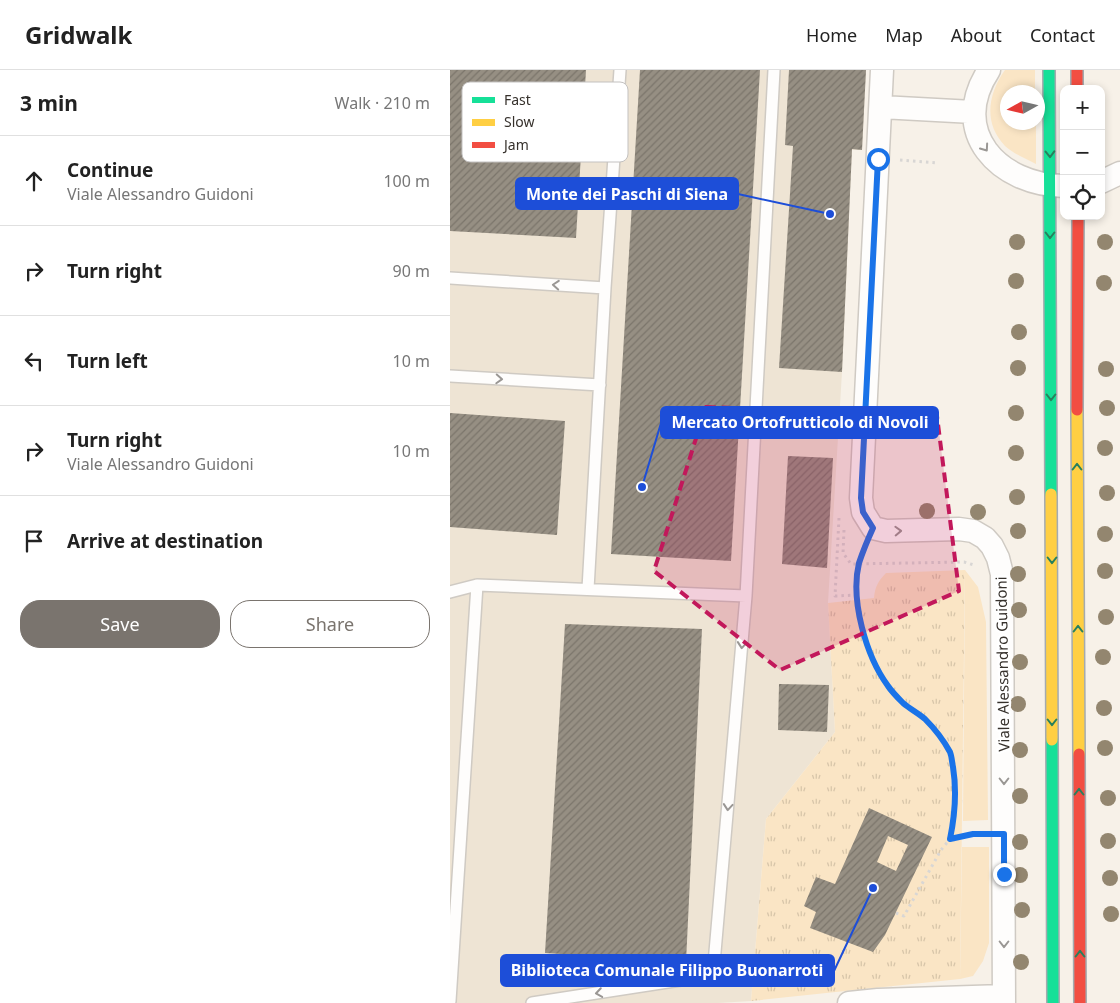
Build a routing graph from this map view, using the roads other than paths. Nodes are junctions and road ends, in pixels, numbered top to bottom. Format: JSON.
{"nodes":[{"id":1,"x":774,"y":70,"type":"edge"},
{"id":2,"x":882,"y":70,"type":"edge"},
{"id":3,"x":989,"y":70,"type":"edge"},
{"id":4,"x":1049,"y":70,"type":"edge"},
{"id":5,"x":1077,"y":70,"type":"edge"},
{"id":6,"x":1077,"y":85,"type":"edge"},
{"id":7,"x":881,"y":107,"type":"junction"},
{"id":8,"x":973,"y":112,"type":"junction"},
{"id":9,"x":614,"y":162,"type":"edge"},
{"id":10,"x":1120,"y":173,"type":"edge"},
{"id":11,"x":1105,"y":180,"type":"edge"},
{"id":12,"x":1057,"y":186,"type":"edge"},
{"id":13,"x":1078,"y":220,"type":"edge"},
{"id":14,"x":450,"y":278,"type":"edge"},
{"id":15,"x":605,"y":288,"type":"junction"},
{"id":16,"x":450,"y":376,"type":"edge"},
{"id":17,"x":600,"y":385,"type":"junction"},
{"id":18,"x":477,"y":584,"type":"junction"},
{"id":19,"x":588,"y":588,"type":"junction"},
{"id":20,"x":450,"y":592,"type":"edge"},
{"id":21,"x":746,"y":596,"type":"junction"},
{"id":22,"x":1004,"y":1000,"type":"edge"},
{"id":23,"x":450,"y":1001,"type":"edge"},
{"id":24,"x":532,"y":1003,"type":"edge"},
{"id":25,"x":849,"y":1003,"type":"edge"},
{"id":26,"x":1053,"y":1003,"type":"edge"},
{"id":27,"x":1080,"y":1003,"type":"edge"}],
"edges":[{"from":1,"to":21,"type":"lane"},
{"from":2,"to":7,"type":"street"},
{"from":3,"to":8,"type":"street"},
{"from":4,"to":12,"type":"main road","one_way":true},
{"from":5,"to":6,"type":"main road"},
{"from":7,"to":8,"type":"street"},
{"from":7,"to":22,"type":"street","name":"Viale Alessandro Guidoni","one_way":true},
{"from":8,"to":12,"type":"street","one_way":true},
{"from":9,"to":15,"type":"lane"},
{"from":10,"to":11,"type":"street"},
{"from":12,"to":26,"type":"main road","one_way":true},
{"from":27,"to":13,"type":"main road","one_way":true},
{"from":15,"to":14,"type":"lane","one_way":true},
{"from":15,"to":17,"type":"lane"},
{"from":16,"to":17,"type":"lane","one_way":true},
{"from":17,"to":19,"type":"lane"},
{"from":18,"to":19,"type":"lane"},
{"from":18,"to":20,"type":"lane"},
{"from":18,"to":23,"type":"lane"},
{"from":19,"to":21,"type":"lane"},
{"from":21,"to":24,"type":"lane","one_way":true},
{"from":22,"to":25,"type":"street"}]}
